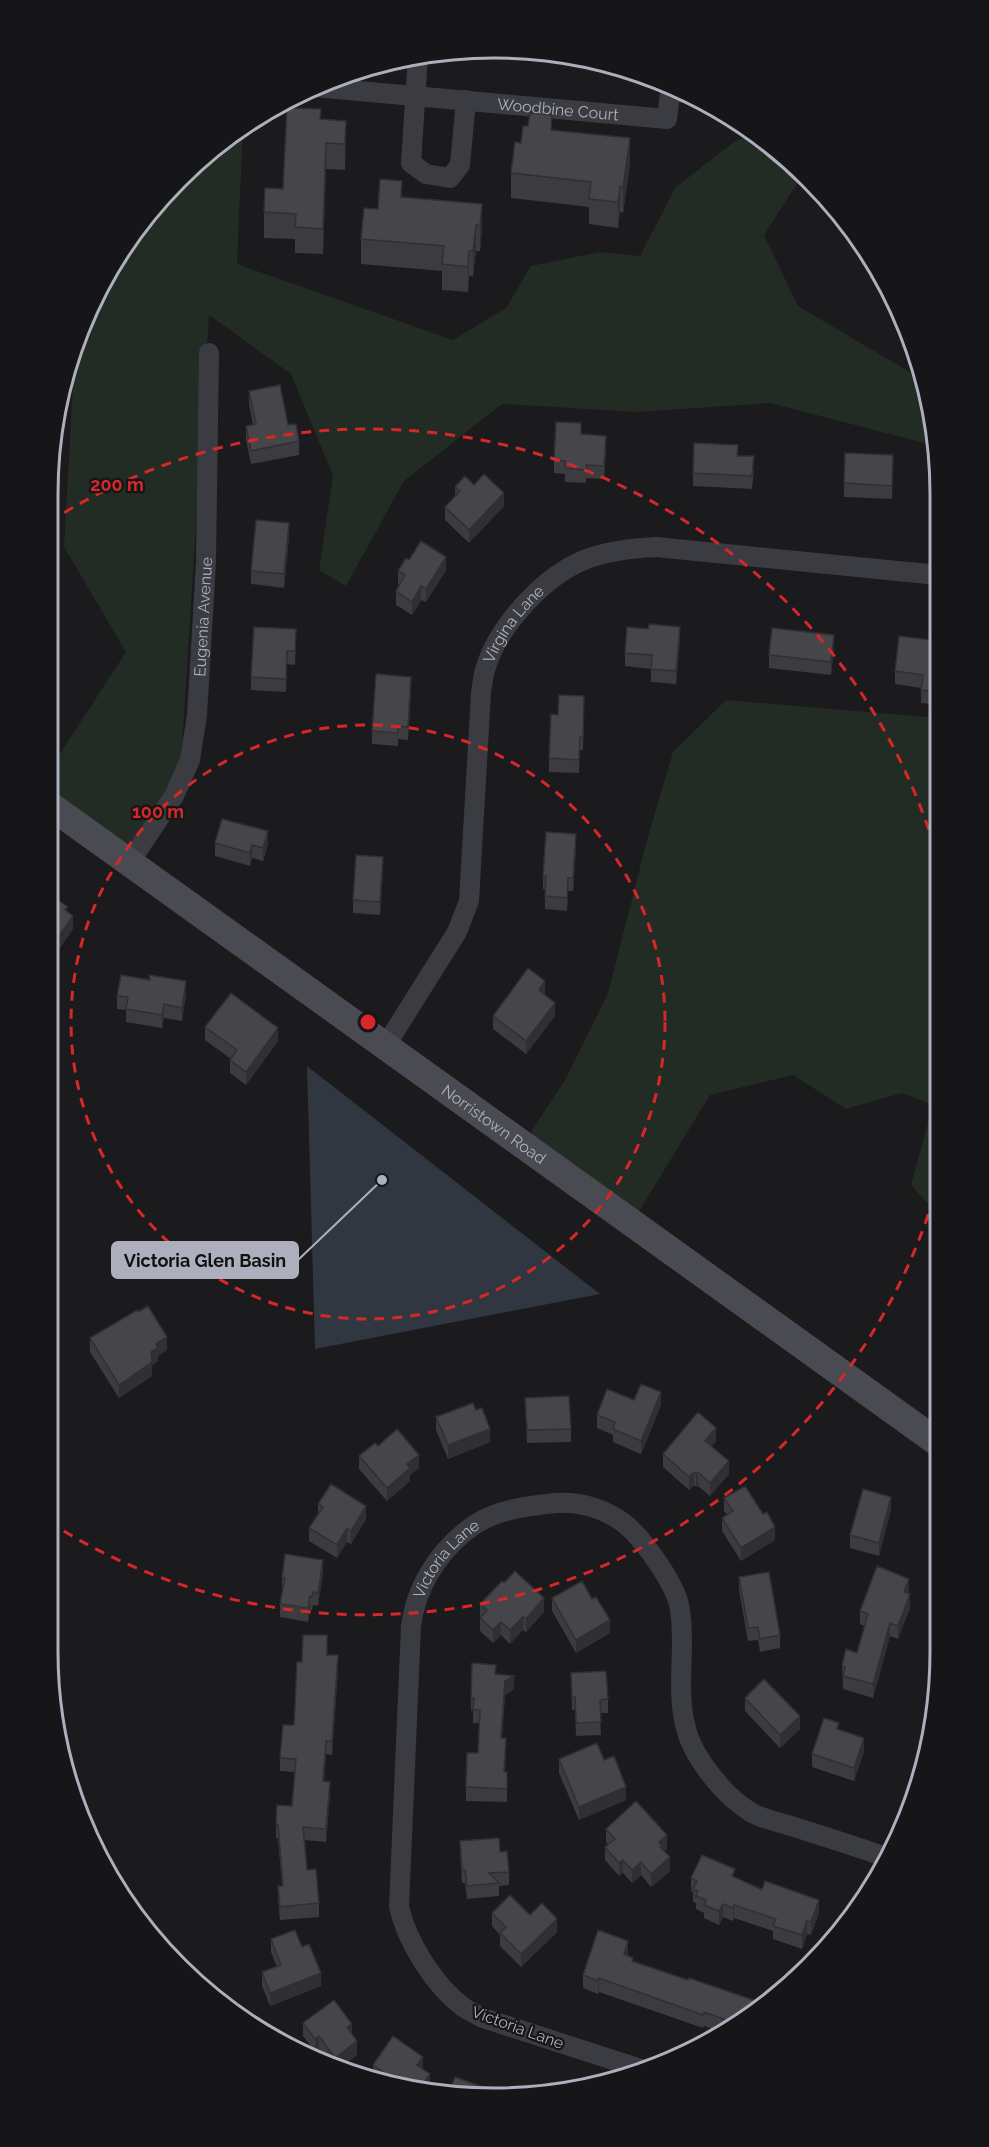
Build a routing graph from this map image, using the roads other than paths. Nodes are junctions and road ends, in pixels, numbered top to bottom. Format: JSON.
{"nodes":[{"id":1,"x":417,"y":66,"type":"edge"},
{"id":2,"x":336,"y":89,"type":"edge"},
{"id":3,"x":415,"y":96,"type":"junction"},
{"id":4,"x":670,"y":96,"type":"edge"},
{"id":5,"x":466,"y":100,"type":"junction"},
{"id":6,"x":209,"y":353,"type":"dead end"},
{"id":7,"x":930,"y":574,"type":"edge"},
{"id":8,"x":58,"y":811,"type":"edge"},
{"id":9,"x":129,"y":863,"type":"junction"},
{"id":10,"x":386,"y":1045,"type":"junction"},
{"id":11,"x":930,"y":1437,"type":"edge"},
{"id":12,"x":880,"y":1855,"type":"edge"},
{"id":13,"x":632,"y":2066,"type":"edge"}],
"edges":[{"from":1,"to":3,"type":"street"},
{"from":2,"to":3,"type":"street","name":"Woodbine Court"},
{"from":3,"to":5,"type":"street","name":"Woodbine Court"},
{"from":3,"to":5,"type":"street"},
{"from":4,"to":5,"type":"street","name":"Woodbine Court"},
{"from":6,"to":9,"type":"street","name":"Eugenia Avenue"},
{"from":7,"to":10,"type":"street","name":"Virgina Lane"},
{"from":8,"to":9,"type":"main road","name":"Norristown Road"},
{"from":9,"to":10,"type":"main road","name":"Norristown Road"},
{"from":10,"to":11,"type":"main road","name":"Norristown Road"},
{"from":12,"to":13,"type":"street","name":"Victoria Lane"}]}
